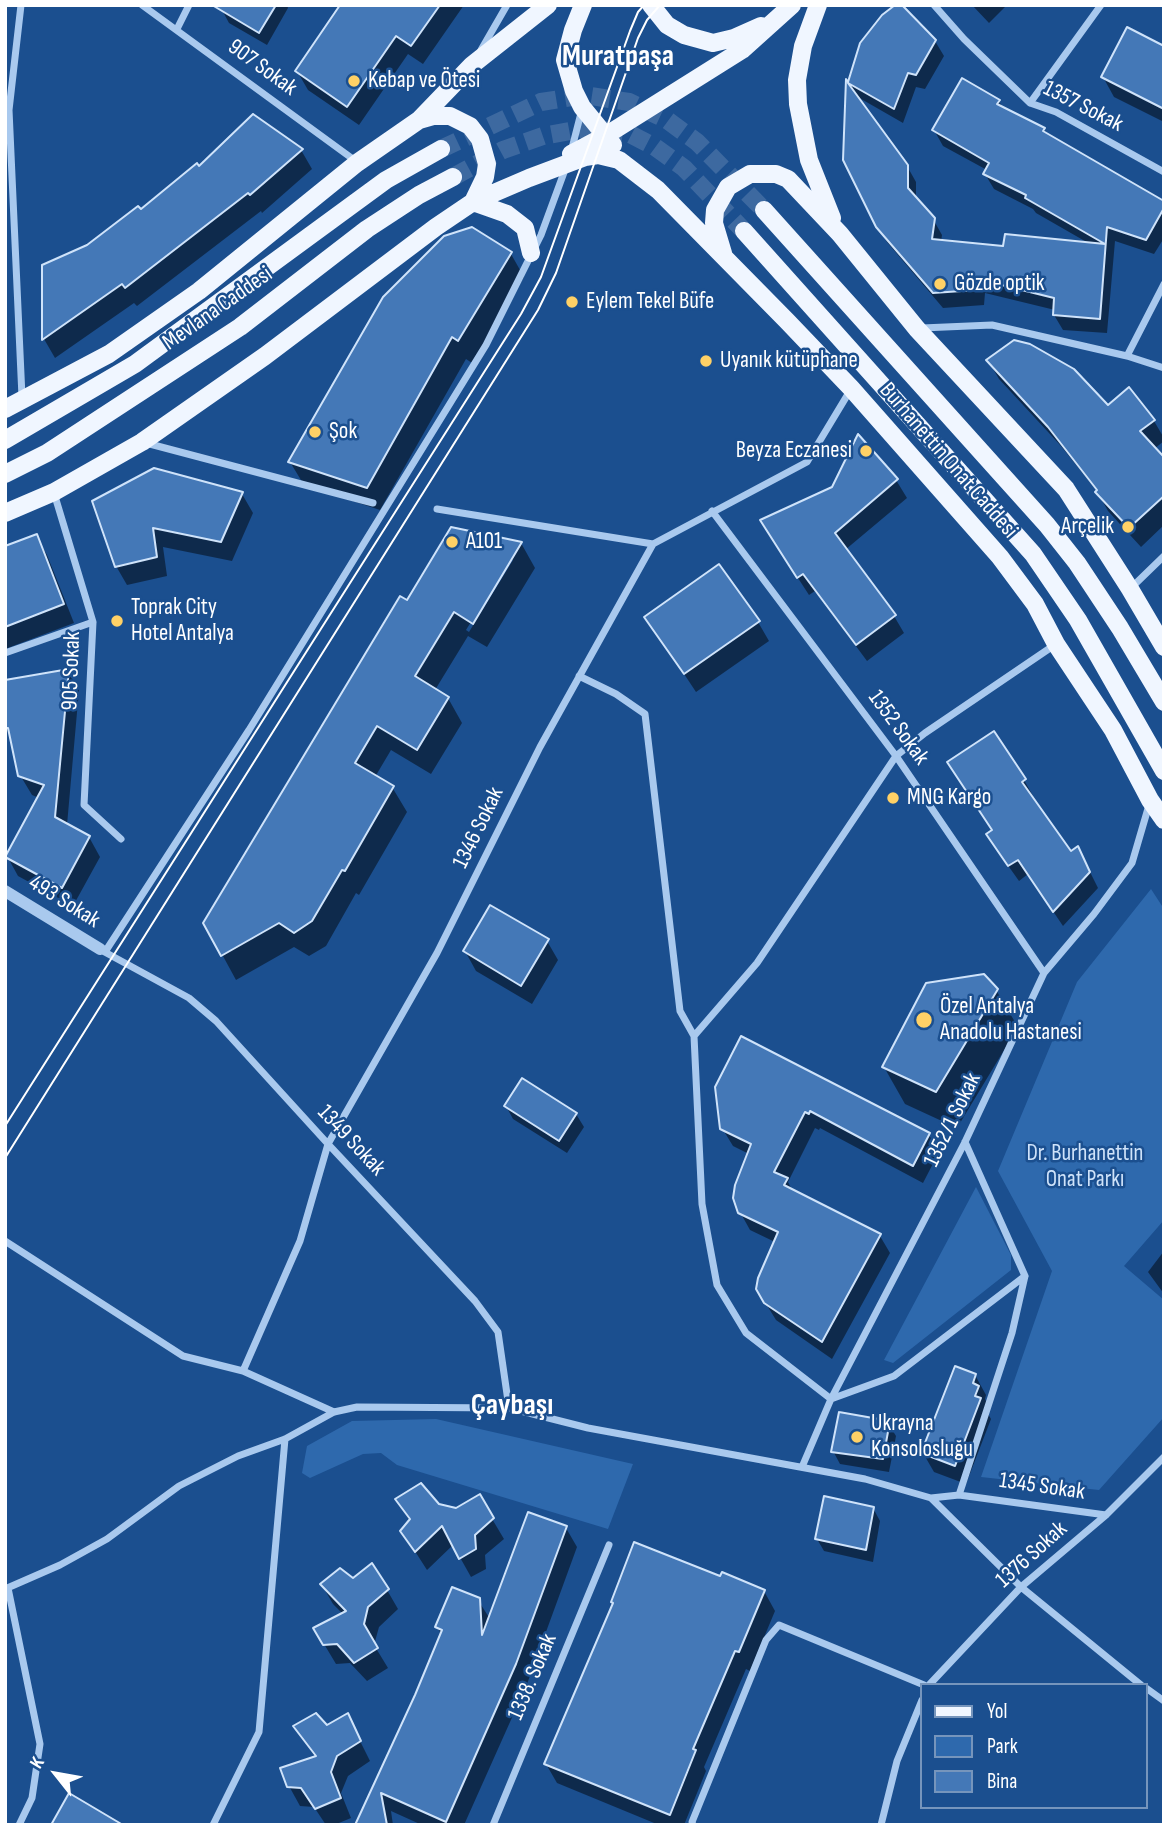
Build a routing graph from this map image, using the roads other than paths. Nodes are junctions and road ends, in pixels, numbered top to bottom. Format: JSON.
{"nodes":[{"id":1,"x":21,"y":5,"type":"edge"},
{"id":2,"x":142,"y":5,"type":"edge"},
{"id":3,"x":189,"y":5,"type":"edge"},
{"id":4,"x":507,"y":5,"type":"edge"},
{"id":5,"x":548,"y":5,"type":"edge"},
{"id":6,"x":583,"y":5,"type":"edge"},
{"id":7,"x":651,"y":5,"type":"edge"},
{"id":8,"x":792,"y":5,"type":"edge"},
{"id":9,"x":818,"y":5,"type":"edge"},
{"id":10,"x":934,"y":5,"type":"edge"},
{"id":11,"x":1101,"y":5,"type":"edge"},
{"id":12,"x":777,"y":18,"type":"junction"},
{"id":13,"x":177,"y":29,"type":"junction"},
{"id":14,"x":472,"y":65,"type":"junction"},
{"id":15,"x":1030,"y":103,"type":"junction"},
{"id":16,"x":582,"y":107,"type":"junction"},
{"id":17,"x":419,"y":120,"type":"junction"},
{"id":18,"x":605,"y":136,"type":"junction"},
{"id":19,"x":441,"y":149,"type":"tunnel mouth"},
{"id":20,"x":569,"y":159,"type":"junction"},
{"id":21,"x":357,"y":163,"type":"junction"},
{"id":22,"x":1164,"y":172,"type":"edge"},
{"id":23,"x":641,"y":176,"type":"junction"},
{"id":24,"x":453,"y":177,"type":"tunnel mouth"},
{"id":25,"x":473,"y":202,"type":"junction"},
{"id":26,"x":764,"y":210,"type":"tunnel mouth"},
{"id":27,"x":744,"y":231,"type":"tunnel mouth"},
{"id":28,"x":840,"y":234,"type":"junction"},
{"id":29,"x":531,"y":253,"type":"junction"},
{"id":30,"x":724,"y":258,"type":"junction"},
{"id":31,"x":1164,"y":284,"type":"edge"},
{"id":32,"x":918,"y":329,"type":"junction"},
{"id":33,"x":1127,"y":356,"type":"junction"},
{"id":34,"x":1164,"y":368,"type":"edge"},
{"id":35,"x":851,"y":388,"type":"junction"},
{"id":36,"x":14,"y":405,"type":"edge"},
{"id":37,"x":5,"y":440,"type":"edge"},
{"id":38,"x":142,"y":442,"type":"junction"},
{"id":39,"x":5,"y":474,"type":"edge"},
{"id":40,"x":54,"y":492,"type":"junction"},
{"id":41,"x":373,"y":503,"type":"dead end"},
{"id":42,"x":437,"y":509,"type":"dead end"},
{"id":43,"x":712,"y":511,"type":"junction"},
{"id":44,"x":5,"y":513,"type":"edge"},
{"id":45,"x":653,"y":544,"type":"junction"},
{"id":46,"x":1164,"y":556,"type":"edge"},
{"id":47,"x":1130,"y":589,"type":"junction"},
{"id":48,"x":93,"y":622,"type":"junction"},
{"id":49,"x":1056,"y":644,"type":"junction"},
{"id":50,"x":1164,"y":647,"type":"edge"},
{"id":51,"x":5,"y":653,"type":"edge"},
{"id":52,"x":579,"y":676,"type":"junction"},
{"id":53,"x":1164,"y":702,"type":"edge"},
{"id":54,"x":895,"y":756,"type":"junction"},
{"id":55,"x":1164,"y":771,"type":"edge"},
{"id":56,"x":1150,"y":800,"type":"junction"},
{"id":57,"x":1164,"y":820,"type":"edge"},
{"id":58,"x":121,"y":839,"type":"dead end"},
{"id":59,"x":5,"y":891,"type":"edge"},
{"id":60,"x":103,"y":951,"type":"junction"},
{"id":61,"x":1044,"y":973,"type":"junction"},
{"id":62,"x":694,"y":1036,"type":"junction"},
{"id":63,"x":965,"y":1142,"type":"junction"},
{"id":64,"x":328,"y":1144,"type":"junction"},
{"id":65,"x":5,"y":1241,"type":"edge"},
{"id":66,"x":1025,"y":1276,"type":"junction"},
{"id":67,"x":243,"y":1371,"type":"junction"},
{"id":68,"x":831,"y":1399,"type":"junction"},
{"id":69,"x":509,"y":1408,"type":"junction"},
{"id":70,"x":334,"y":1412,"type":"junction"},
{"id":71,"x":285,"y":1439,"type":"junction"},
{"id":72,"x":1164,"y":1457,"type":"edge"},
{"id":73,"x":802,"y":1467,"type":"junction"},
{"id":74,"x":959,"y":1495,"type":"junction"},
{"id":75,"x":931,"y":1498,"type":"junction"},
{"id":76,"x":1106,"y":1515,"type":"junction"},
{"id":77,"x":609,"y":1545,"type":"dead end"},
{"id":78,"x":1021,"y":1587,"type":"junction"},
{"id":79,"x":7,"y":1588,"type":"edge"},
{"id":80,"x":921,"y":1683,"type":"edge"},
{"id":81,"x":928,"y":1683,"type":"edge"},
{"id":82,"x":1139,"y":1683,"type":"edge"},
{"id":83,"x":1148,"y":1690,"type":"edge"},
{"id":84,"x":1164,"y":1702,"type":"edge"},
{"id":85,"x":920,"y":1704,"type":"edge"},
{"id":86,"x":19,"y":1825,"type":"edge"},
{"id":87,"x":214,"y":1825,"type":"edge"},
{"id":88,"x":493,"y":1825,"type":"edge"},
{"id":89,"x":693,"y":1825,"type":"edge"},
{"id":90,"x":881,"y":1825,"type":"edge"}],
"edges":[{"from":1,"to":36,"type":"street"},
{"from":2,"to":13,"type":"street","name":"907 Sokak"},
{"from":3,"to":13,"type":"street"},
{"from":4,"to":14,"type":"street"},
{"from":5,"to":14,"type":"main road"},
{"from":6,"to":16,"type":"main road"},
{"from":7,"to":12,"type":"main road"},
{"from":8,"to":12,"type":"main road"},
{"from":9,"to":28,"type":"main road"},
{"from":10,"to":15,"type":"street","name":"1357 Sokak"},
{"from":11,"to":15,"type":"street"},
{"from":12,"to":18,"type":"main road"},
{"from":13,"to":21,"type":"street","name":"907 Sokak"},
{"from":14,"to":17,"type":"main road"},
{"from":15,"to":22,"type":"street","name":"1357 Sokak"},
{"from":16,"to":18,"type":"main road"},
{"from":16,"to":20,"type":"street"},
{"from":17,"to":21,"type":"main road"},
{"from":17,"to":25,"type":"main road"},
{"from":18,"to":20,"type":"main road"},
{"from":18,"to":23,"type":"main road"},
{"from":19,"to":37,"type":"main road","name":"Mevlana Caddesi"},
{"from":20,"to":23,"type":"main road"},
{"from":20,"to":25,"type":"main road"},
{"from":20,"to":29,"type":"street"},
{"from":21,"to":36,"type":"main road"},
{"from":23,"to":30,"type":"main road","name":"Burhanettin Onat Caddesi"},
{"from":24,"to":39,"type":"main road","name":"Mevlana Caddesi"},
{"from":25,"to":29,"type":"main road"},
{"from":25,"to":38,"type":"main road"},
{"from":26,"to":53,"type":"main road","name":"Burhanettin Onat Caddesi"},
{"from":27,"to":55,"type":"main road","name":"Burhanettin Onat Caddesi"},
{"from":28,"to":30,"type":"main road"},
{"from":28,"to":32,"type":"main road"},
{"from":29,"to":60,"type":"street"},
{"from":30,"to":35,"type":"main road","name":"Burhanettin Onat Caddesi"},
{"from":31,"to":33,"type":"street"},
{"from":32,"to":33,"type":"street"},
{"from":32,"to":47,"type":"main road"},
{"from":33,"to":34,"type":"street"},
{"from":35,"to":43,"type":"street"},
{"from":35,"to":49,"type":"main road","name":"Burhanettin Onat Caddesi"},
{"from":38,"to":40,"type":"main road"},
{"from":38,"to":41,"type":"street"},
{"from":40,"to":44,"type":"main road"},
{"from":40,"to":48,"type":"street","name":"905 Sokak"},
{"from":42,"to":45,"type":"street"},
{"from":43,"to":45,"type":"street"},
{"from":43,"to":54,"type":"street","name":"1352 Sokak"},
{"from":45,"to":52,"type":"street","name":"1346 Sokak"},
{"from":46,"to":47,"type":"street"},
{"from":47,"to":50,"type":"main road"},
{"from":48,"to":51,"type":"street"},
{"from":48,"to":58,"type":"street","name":"905 Sokak"},
{"from":49,"to":54,"type":"street"},
{"from":49,"to":56,"type":"main road","name":"Burhanettin Onat Caddesi"},
{"from":52,"to":62,"type":"street"},
{"from":52,"to":64,"type":"street","name":"1346 Sokak"},
{"from":54,"to":61,"type":"street","name":"1352 Sokak"},
{"from":54,"to":62,"type":"street"},
{"from":56,"to":57,"type":"main road","name":"Burhanettin Onat Caddesi"},
{"from":56,"to":61,"type":"street","name":"1352/1 Sokak"},
{"from":59,"to":60,"type":"street","name":"493 Sokak"},
{"from":60,"to":64,"type":"street","name":"1349 Sokak"},
{"from":61,"to":63,"type":"street","name":"1352/1 Sokak"},
{"from":62,"to":68,"type":"street"},
{"from":63,"to":66,"type":"street"},
{"from":63,"to":68,"type":"street","name":"1352/1 Sokak"},
{"from":64,"to":67,"type":"street","name":"1346 Sokak"},
{"from":64,"to":69,"type":"street","name":"1349 Sokak"},
{"from":65,"to":67,"type":"street"},
{"from":66,"to":68,"type":"street"},
{"from":66,"to":74,"type":"street"},
{"from":67,"to":70,"type":"street"},
{"from":68,"to":73,"type":"street","name":"1352/1 Sokak"},
{"from":69,"to":70,"type":"street"},
{"from":69,"to":73,"type":"street"},
{"from":70,"to":71,"type":"street"},
{"from":71,"to":79,"type":"street"},
{"from":71,"to":87,"type":"street"},
{"from":72,"to":76,"type":"street","name":"1376 Sokak"},
{"from":73,"to":75,"type":"street"},
{"from":74,"to":75,"type":"street","name":"1345 Sokak"},
{"from":74,"to":76,"type":"street","name":"1345 Sokak"},
{"from":75,"to":78,"type":"street"},
{"from":76,"to":78,"type":"street","name":"1376 Sokak"},
{"from":77,"to":88,"type":"street","name":"1338. Sokak"},
{"from":78,"to":81,"type":"street","name":"1376 Sokak"},
{"from":78,"to":82,"type":"street"},
{"from":79,"to":86,"type":"street"},
{"from":80,"to":89,"type":"street"},
{"from":83,"to":84,"type":"street"},
{"from":85,"to":90,"type":"street"}]}
